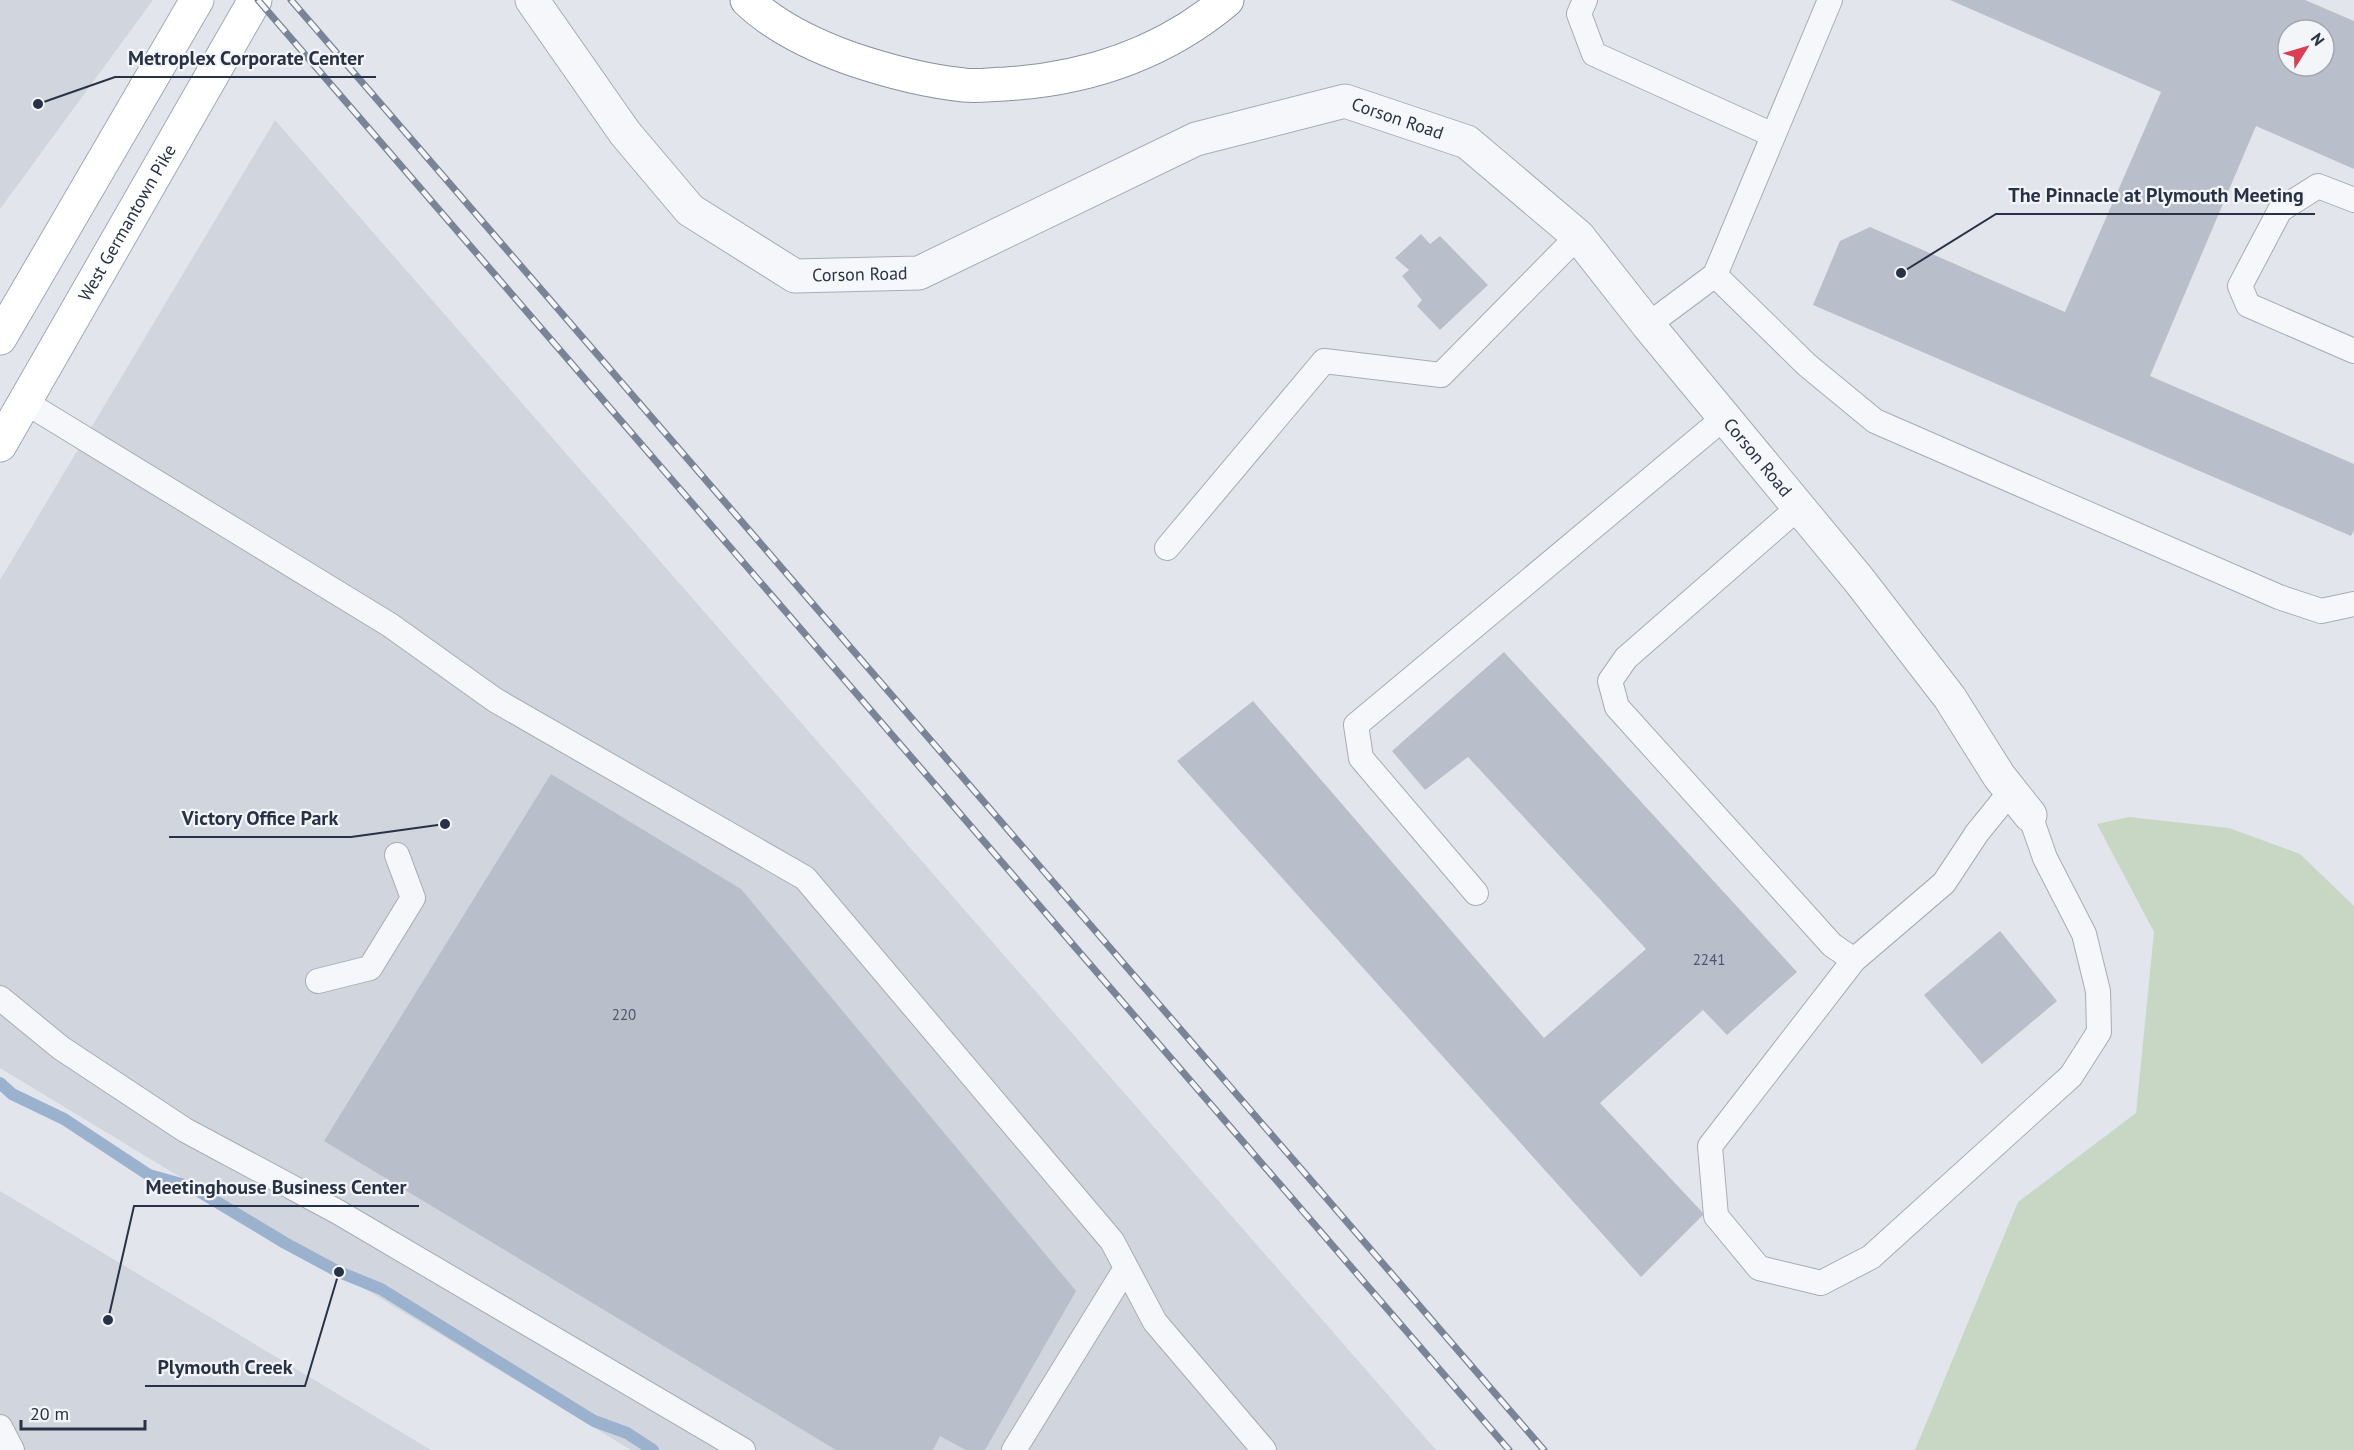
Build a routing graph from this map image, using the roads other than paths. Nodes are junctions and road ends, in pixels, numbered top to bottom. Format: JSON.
{"nodes":[{"id":1,"x":197,"y":0,"type":"edge"},
{"id":2,"x":255,"y":0,"type":"edge"},
{"id":3,"x":532,"y":0,"type":"edge"},
{"id":4,"x":747,"y":0,"type":"edge"},
{"id":5,"x":1227,"y":0,"type":"edge"},
{"id":6,"x":1585,"y":0,"type":"edge"},
{"id":7,"x":1830,"y":0,"type":"edge"},
{"id":8,"x":1773,"y":135,"type":"junction"},
{"id":9,"x":2354,"y":200,"type":"edge"},
{"id":10,"x":1578,"y":236,"type":"junction"},
{"id":11,"x":1715,"y":275,"type":"junction"},
{"id":12,"x":1648,"y":324,"type":"junction"},
{"id":13,"x":0,"y":338,"type":"edge"},
{"id":14,"x":2354,"y":351,"type":"edge"},
{"id":15,"x":25,"y":402,"type":"junction"},
{"id":16,"x":1725,"y":417,"type":"junction"},
{"id":17,"x":0,"y":445,"type":"edge"},
{"id":18,"x":1799,"y":507,"type":"junction"},
{"id":19,"x":1167,"y":548,"type":"dead end"},
{"id":20,"x":2354,"y":604,"type":"edge"},
{"id":21,"x":2021,"y":803,"type":"junction"},
{"id":22,"x":397,"y":855,"type":"dead end"},
{"id":23,"x":1476,"y":893,"type":"dead end"},
{"id":24,"x":1854,"y":960,"type":"junction"},
{"id":25,"x":318,"y":981,"type":"dead end"},
{"id":26,"x":0,"y":998,"type":"edge"},
{"id":27,"x":1126,"y":1268,"type":"junction"},
{"id":28,"x":0,"y":1427,"type":"edge"},
{"id":29,"x":12,"y":1450,"type":"edge"},
{"id":30,"x":743,"y":1450,"type":"edge"},
{"id":31,"x":1014,"y":1450,"type":"edge"},
{"id":32,"x":1264,"y":1450,"type":"edge"}],
"edges":[{"from":1,"to":13,"type":"main road"},
{"from":2,"to":15,"type":"main road","name":"West Germantown Pike"},
{"from":3,"to":10,"type":"street","name":"Corson Road"},
{"from":4,"to":5,"type":"main road"},
{"from":6,"to":8,"type":"lane"},
{"from":7,"to":8,"type":"lane"},
{"from":8,"to":11,"type":"lane"},
{"from":9,"to":14,"type":"lane"},
{"from":10,"to":12,"type":"street","name":"Corson Road"},
{"from":10,"to":19,"type":"lane"},
{"from":11,"to":12,"type":"lane"},
{"from":11,"to":20,"type":"lane"},
{"from":12,"to":16,"type":"street","name":"Corson Road"},
{"from":15,"to":17,"type":"main road","name":"West Germantown Pike"},
{"from":15,"to":27,"type":"lane"},
{"from":16,"to":18,"type":"street","name":"Corson Road"},
{"from":16,"to":23,"type":"lane"},
{"from":18,"to":21,"type":"street","name":"Corson Road"},
{"from":18,"to":24,"type":"lane"},
{"from":21,"to":24,"type":"lane"},
{"from":21,"to":24,"type":"lane"},
{"from":22,"to":25,"type":"lane"},
{"from":26,"to":30,"type":"lane"},
{"from":27,"to":31,"type":"lane"},
{"from":27,"to":32,"type":"lane"},
{"from":28,"to":29,"type":"lane"}]}
